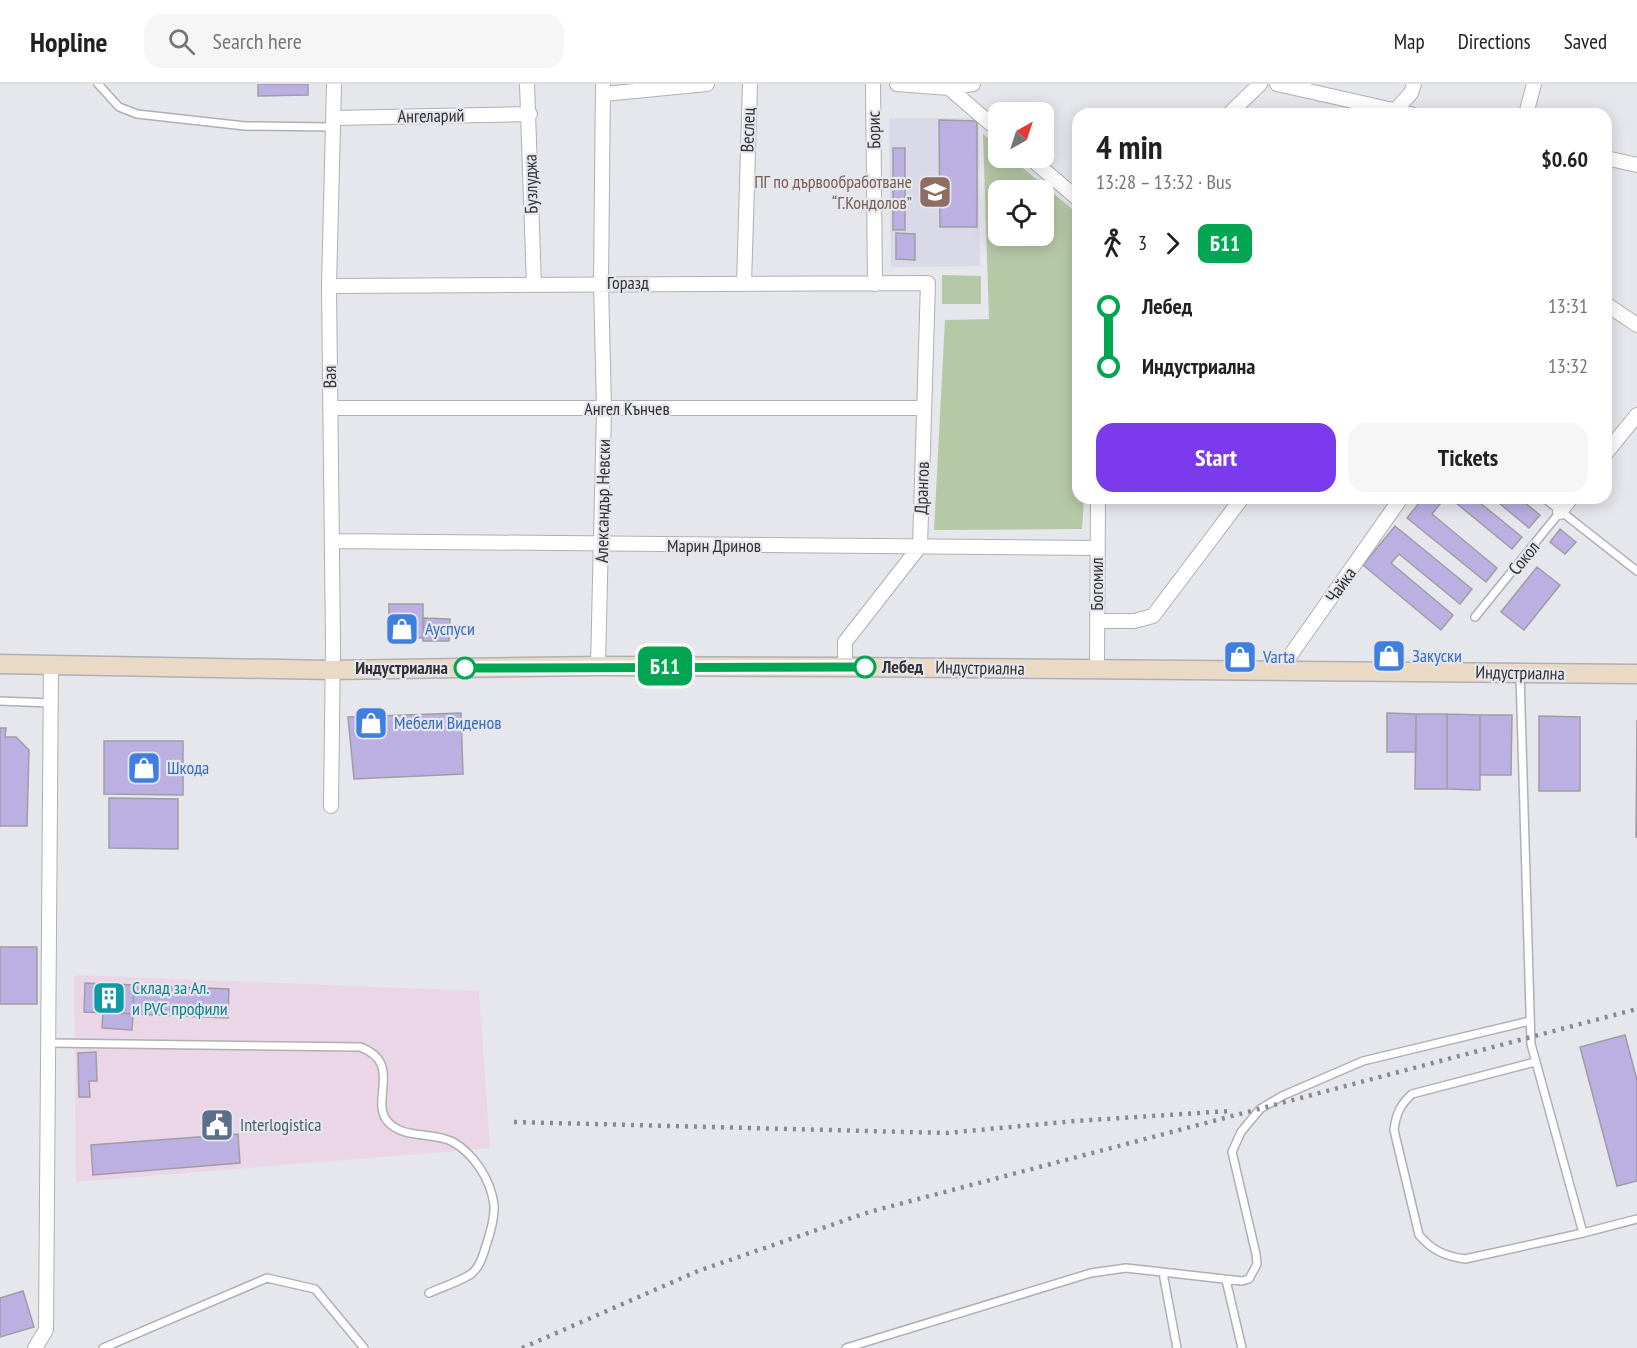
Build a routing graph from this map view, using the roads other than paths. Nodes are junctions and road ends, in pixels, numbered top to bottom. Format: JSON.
{"nodes":[{"id":1,"x":98,"y":84,"type":"edge"},
{"id":2,"x":333,"y":84,"type":"edge"},
{"id":3,"x":527,"y":84,"type":"edge"},
{"id":4,"x":706,"y":84,"type":"edge"},
{"id":5,"x":750,"y":84,"type":"edge"},
{"id":6,"x":873,"y":84,"type":"edge"},
{"id":7,"x":897,"y":84,"type":"edge"},
{"id":8,"x":973,"y":84,"type":"edge"},
{"id":9,"x":1260,"y":84,"type":"edge"},
{"id":10,"x":1277,"y":84,"type":"edge"},
{"id":11,"x":1414,"y":84,"type":"edge"},
{"id":12,"x":1534,"y":84,"type":"edge"},
{"id":13,"x":949,"y":88,"type":"junction"},
{"id":14,"x":603,"y":89,"type":"edge"},
{"id":15,"x":1235,"y":108,"type":"edge"},
{"id":16,"x":1376,"y":108,"type":"edge"},
{"id":17,"x":1397,"y":108,"type":"edge"},
{"id":18,"x":1528,"y":108,"type":"edge"},
{"id":19,"x":530,"y":114,"type":"junction"},
{"id":20,"x":988,"y":121,"type":"edge"},
{"id":21,"x":333,"y":123,"type":"junction"},
{"id":22,"x":1612,"y":159,"type":"edge"},
{"id":23,"x":1637,"y":165,"type":"edge"},
{"id":24,"x":1042,"y":168,"type":"edge"},
{"id":25,"x":1072,"y":194,"type":"edge"},
{"id":26,"x":601,"y":283,"type":"junction"},
{"id":27,"x":928,"y":283,"type":"joint"},
{"id":28,"x":744,"y":284,"type":"junction"},
{"id":29,"x":875,"y":284,"type":"junction"},
{"id":30,"x":534,"y":285,"type":"junction"},
{"id":31,"x":328,"y":286,"type":"junction"},
{"id":32,"x":1612,"y":308,"type":"edge"},
{"id":33,"x":1637,"y":325,"type":"edge"},
{"id":34,"x":330,"y":408,"type":"junction"},
{"id":35,"x":924,"y":408,"type":"junction"},
{"id":36,"x":604,"y":410,"type":"junction"},
{"id":37,"x":1637,"y":415,"type":"edge"},
{"id":38,"x":1612,"y":446,"type":"edge"},
{"id":39,"x":1098,"y":504,"type":"edge"},
{"id":40,"x":1237,"y":504,"type":"edge"},
{"id":41,"x":1397,"y":504,"type":"edge"},
{"id":42,"x":1551,"y":504,"type":"edge"},
{"id":43,"x":1566,"y":504,"type":"edge"},
{"id":44,"x":1560,"y":512,"type":"junction"},
{"id":45,"x":332,"y":541,"type":"junction"},
{"id":46,"x":602,"y":545,"type":"junction"},
{"id":47,"x":920,"y":546,"type":"junction"},
{"id":48,"x":1097,"y":548,"type":"junction"},
{"id":49,"x":1637,"y":571,"type":"edge"},
{"id":50,"x":1475,"y":617,"type":"dead end"},
{"id":51,"x":1097,"y":621,"type":"junction"},
{"id":52,"x":0,"y":664,"type":"edge"},
{"id":53,"x":51,"y":665,"type":"junction"},
{"id":54,"x":598,"y":666,"type":"junction"},
{"id":55,"x":845,"y":667,"type":"junction"},
{"id":56,"x":331,"y":670,"type":"junction"},
{"id":57,"x":1097,"y":670,"type":"junction"},
{"id":58,"x":1280,"y":670,"type":"junction"},
{"id":59,"x":1520,"y":673,"type":"junction"},
{"id":60,"x":1637,"y":674,"type":"edge"},
{"id":61,"x":0,"y":701,"type":"edge"},
{"id":62,"x":51,"y":703,"type":"junction"},
{"id":63,"x":331,"y":806,"type":"dead end"},
{"id":64,"x":1530,"y":1021,"type":"junction"},
{"id":65,"x":48,"y":1043,"type":"junction"},
{"id":66,"x":1535,"y":1062,"type":"junction"},
{"id":67,"x":1637,"y":1219,"type":"edge"},
{"id":68,"x":1583,"y":1233,"type":"junction"},
{"id":69,"x":1164,"y":1273,"type":"junction"},
{"id":70,"x":1226,"y":1280,"type":"junction"},
{"id":71,"x":429,"y":1293,"type":"dead end"},
{"id":72,"x":38,"y":1348,"type":"edge"},
{"id":73,"x":103,"y":1348,"type":"edge"},
{"id":74,"x":364,"y":1348,"type":"edge"},
{"id":75,"x":846,"y":1348,"type":"edge"},
{"id":76,"x":1177,"y":1348,"type":"edge"},
{"id":77,"x":1242,"y":1348,"type":"edge"}],
"edges":[{"from":1,"to":21,"type":"lane"},
{"from":2,"to":21,"type":"street","name":"Вая"},
{"from":3,"to":19,"type":"street","name":"Бузлуджа"},
{"from":4,"to":14,"type":"street"},
{"from":5,"to":28,"type":"street","name":"Веслец"},
{"from":6,"to":29,"type":"street","name":"Борис"},
{"from":7,"to":13,"type":"street"},
{"from":8,"to":13,"type":"street"},
{"from":9,"to":15,"type":"street"},
{"from":10,"to":16,"type":"street"},
{"from":11,"to":17,"type":"street"},
{"from":12,"to":18,"type":"street"},
{"from":13,"to":20,"type":"street"},
{"from":14,"to":26,"type":"street","name":"Александър Невски"},
{"from":19,"to":21,"type":"street","name":"Ангеларий"},
{"from":19,"to":30,"type":"street","name":"Бузлуджа"},
{"from":21,"to":31,"type":"street","name":"Вая"},
{"from":22,"to":23,"type":"street"},
{"from":24,"to":25,"type":"street"},
{"from":26,"to":28,"type":"street","name":"Горазд"},
{"from":26,"to":30,"type":"street","name":"Горазд"},
{"from":26,"to":36,"type":"street","name":"Александър Невски"},
{"from":27,"to":29,"type":"street","name":"Горазд"},
{"from":27,"to":35,"type":"street","name":"Дрангов"},
{"from":28,"to":29,"type":"street","name":"Горазд"},
{"from":30,"to":31,"type":"street","name":"Горазд"},
{"from":31,"to":34,"type":"street","name":"Вая"},
{"from":32,"to":33,"type":"street"},
{"from":34,"to":36,"type":"street","name":"Ангел Кънчев"},
{"from":34,"to":45,"type":"street","name":"Вая"},
{"from":35,"to":36,"type":"street","name":"Ангел Кънчев"},
{"from":35,"to":47,"type":"street","name":"Дрангов"},
{"from":36,"to":46,"type":"street","name":"Александър Невски"},
{"from":37,"to":38,"type":"street"},
{"from":39,"to":48,"type":"street","name":"Богомил"},
{"from":40,"to":51,"type":"street"},
{"from":41,"to":58,"type":"street","name":"Чайка"},
{"from":42,"to":44,"type":"lane"},
{"from":43,"to":44,"type":"street","name":"Сокол"},
{"from":44,"to":49,"type":"lane"},
{"from":44,"to":50,"type":"lane","name":"Сокол"},
{"from":45,"to":46,"type":"street","name":"Марин Дринов"},
{"from":45,"to":56,"type":"street","name":"Вая"},
{"from":46,"to":47,"type":"street","name":"Марин Дринов"},
{"from":46,"to":54,"type":"street","name":"Александър Невски"},
{"from":47,"to":48,"type":"street","name":"Марин Дринов"},
{"from":47,"to":55,"type":"street"},
{"from":48,"to":51,"type":"street","name":"Богомил"},
{"from":51,"to":57,"type":"street","name":"Богомил"},
{"from":52,"to":53,"type":"main road","name":"Индустриална"},
{"from":53,"to":56,"type":"main road","name":"Индустриална"},
{"from":53,"to":62,"type":"street"},
{"from":54,"to":55,"type":"main road","name":"Индустриална"},
{"from":54,"to":56,"type":"main road","name":"Индустриална"},
{"from":55,"to":57,"type":"main road","name":"Индустриална"},
{"from":56,"to":63,"type":"street","name":"Вая"},
{"from":57,"to":58,"type":"main road","name":"Индустриална"},
{"from":58,"to":59,"type":"main road","name":"Индустриална"},
{"from":59,"to":60,"type":"main road","name":"Индустриална"},
{"from":59,"to":64,"type":"lane"},
{"from":61,"to":62,"type":"lane"},
{"from":62,"to":65,"type":"street"},
{"from":64,"to":66,"type":"lane"},
{"from":64,"to":70,"type":"lane"},
{"from":65,"to":71,"type":"lane"},
{"from":65,"to":72,"type":"street"},
{"from":66,"to":68,"type":"lane"},
{"from":66,"to":68,"type":"lane"},
{"from":67,"to":68,"type":"lane"},
{"from":69,"to":70,"type":"lane"},
{"from":69,"to":75,"type":"lane"},
{"from":69,"to":76,"type":"lane"},
{"from":70,"to":77,"type":"lane"},
{"from":73,"to":74,"type":"lane"}]}
